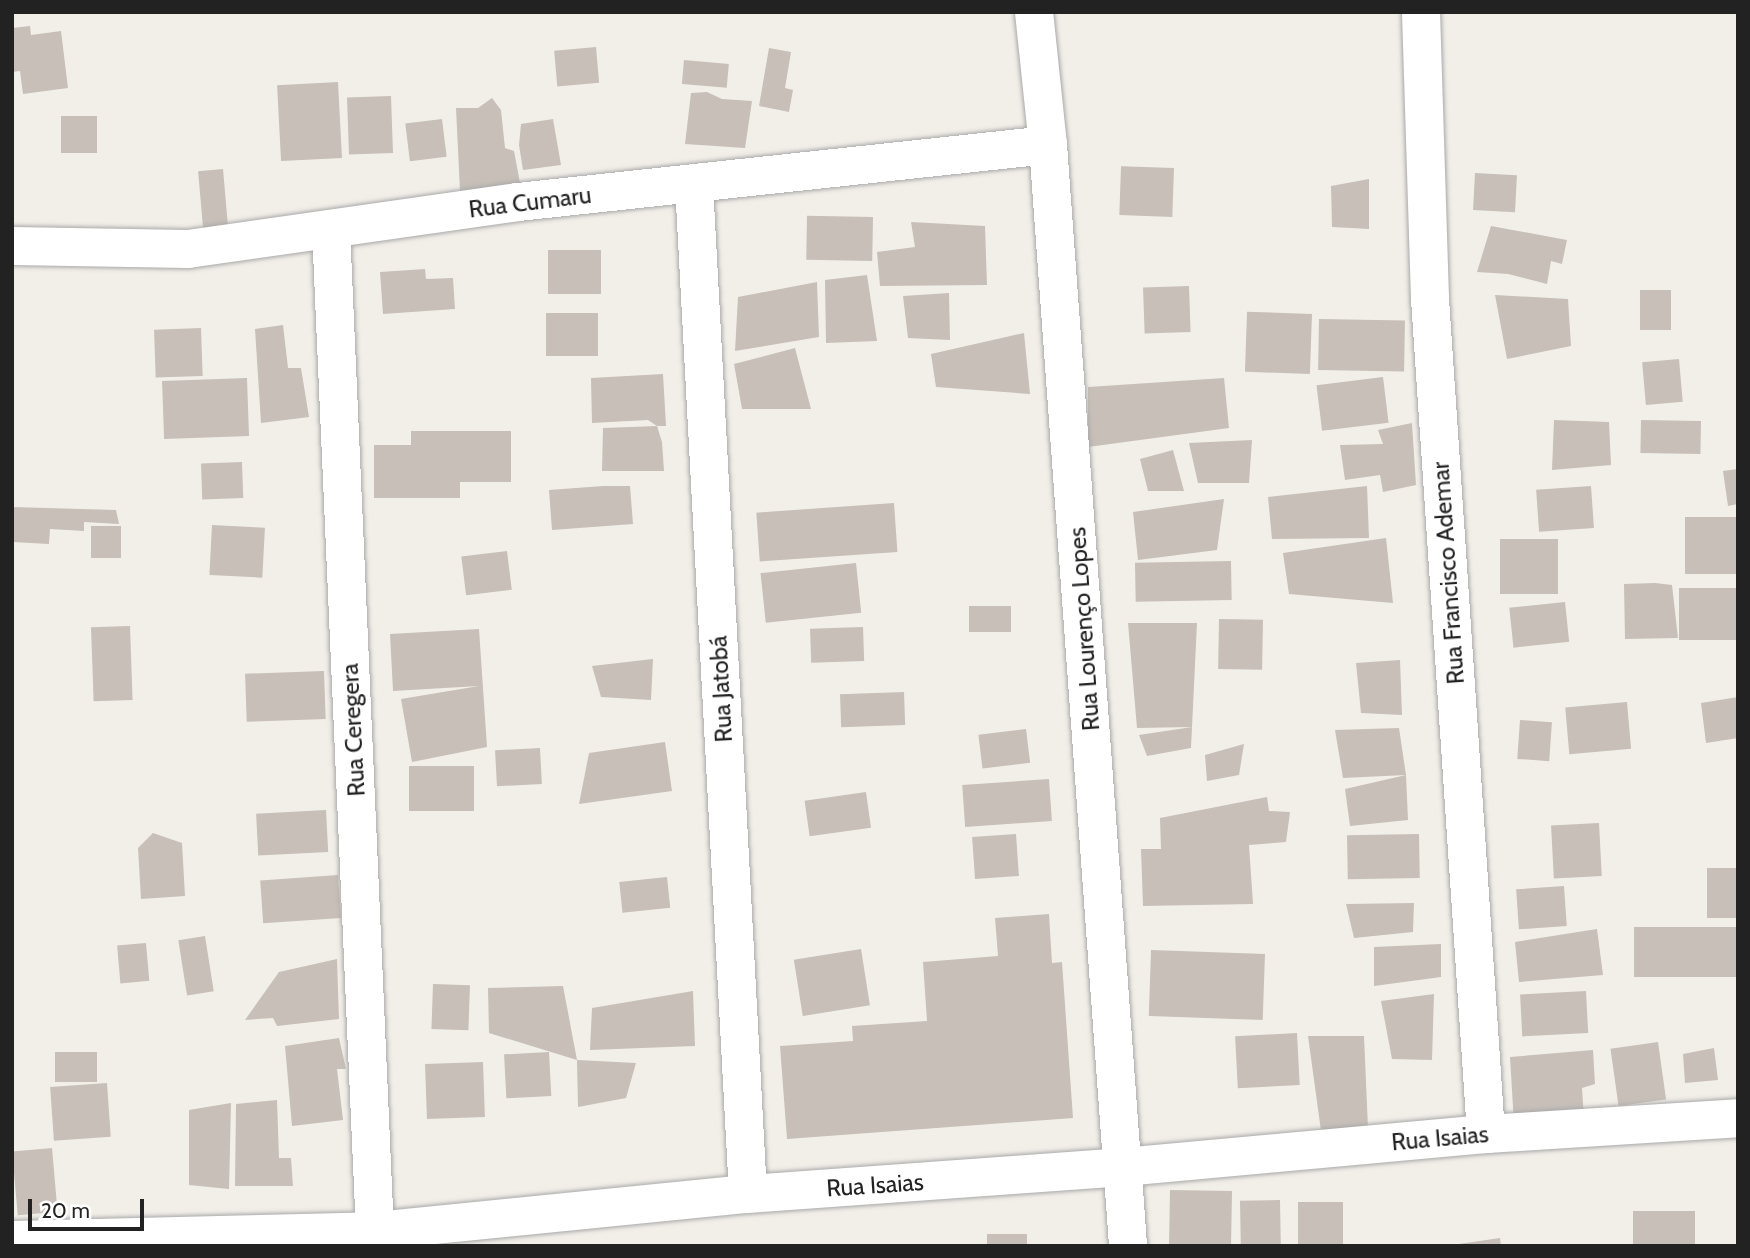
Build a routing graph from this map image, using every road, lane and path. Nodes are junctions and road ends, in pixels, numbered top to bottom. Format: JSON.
{"nodes":[{"id":1,"x":1034,"y":12,"type":"edge"},
{"id":2,"x":1421,"y":12,"type":"edge"},
{"id":3,"x":1048,"y":145,"type":"junction"},
{"id":4,"x":694,"y":184,"type":"junction"},
{"id":5,"x":331,"y":229,"type":"junction"},
{"id":6,"x":12,"y":246,"type":"edge"},
{"id":7,"x":1738,"y":1118,"type":"edge"},
{"id":8,"x":1486,"y":1134,"type":"junction"},
{"id":9,"x":1123,"y":1167,"type":"junction"},
{"id":10,"x":748,"y":1194,"type":"junction"},
{"id":11,"x":375,"y":1231,"type":"junction"},
{"id":12,"x":12,"y":1240,"type":"edge"},
{"id":13,"x":1128,"y":1246,"type":"edge"}],
"edges":[{"from":1,"to":3,"type":"street","name":"Rua Lourenço Lopes"},
{"from":2,"to":8,"type":"street","name":"Rua Francisco Ademar"},
{"from":3,"to":4,"type":"street","name":"Rua Cumaru"},
{"from":3,"to":9,"type":"street","name":"Rua Lourenço Lopes"},
{"from":4,"to":5,"type":"street","name":"Rua Cumaru"},
{"from":4,"to":10,"type":"street","name":"Rua Jatobá"},
{"from":5,"to":6,"type":"street","name":"Rua Cumaru"},
{"from":5,"to":11,"type":"street","name":"Rua Ceregera"},
{"from":7,"to":8,"type":"street","name":"Rua Isaias"},
{"from":8,"to":9,"type":"street","name":"Rua Isaias"},
{"from":9,"to":10,"type":"street","name":"Rua Isaias"},
{"from":9,"to":13,"type":"street","name":"Rua Lourenço Lopes"},
{"from":10,"to":11,"type":"street","name":"Rua Isaias"},
{"from":11,"to":12,"type":"street","name":"Rua Isaias"}]}
